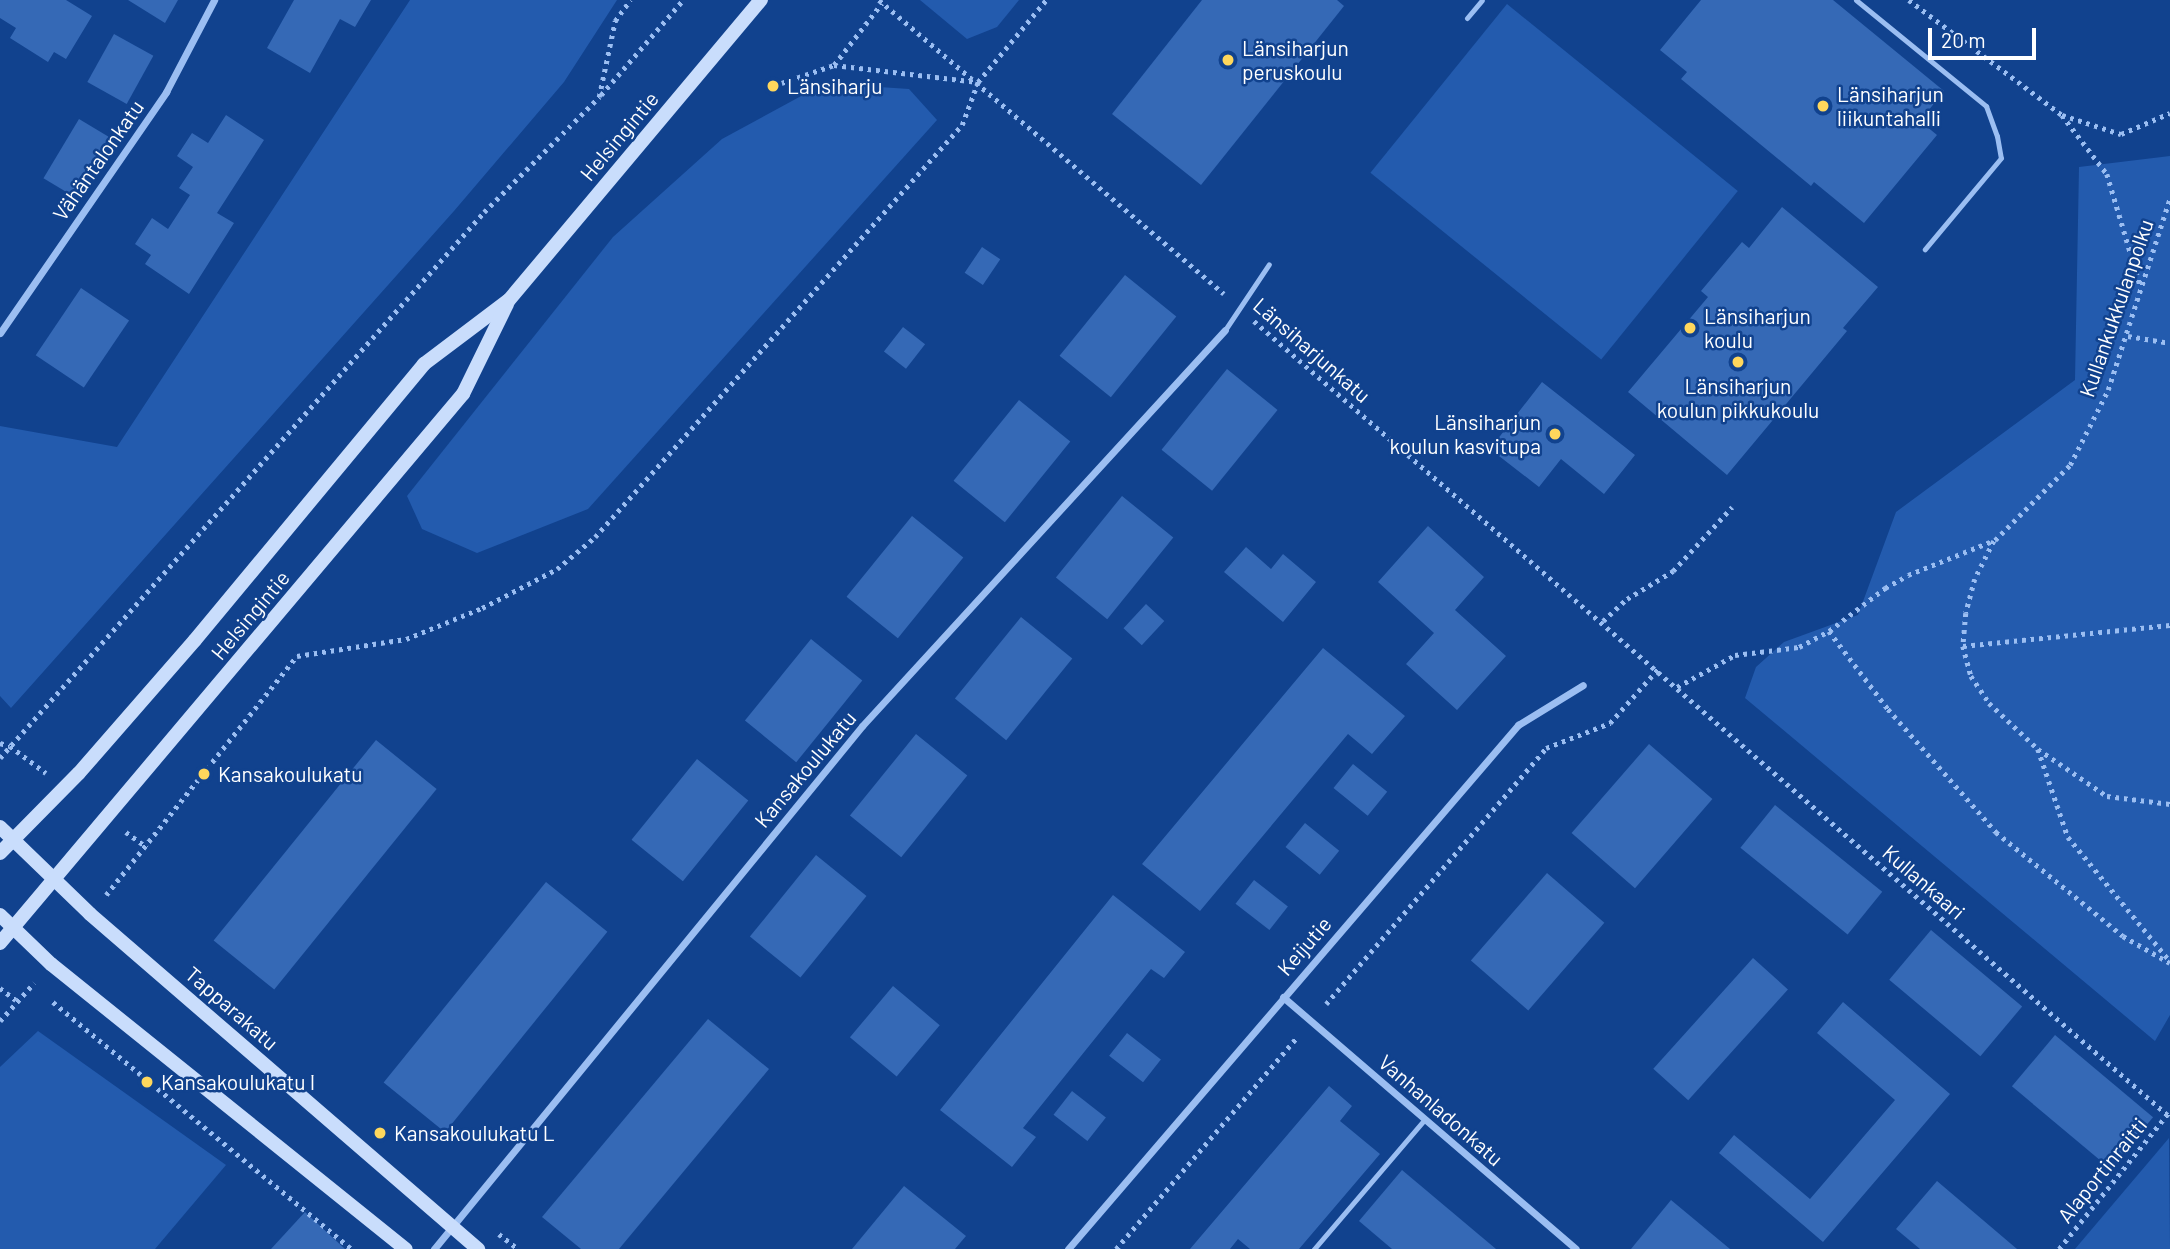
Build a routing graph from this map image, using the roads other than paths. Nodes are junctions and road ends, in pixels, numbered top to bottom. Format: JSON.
{"nodes":[{"id":1,"x":214,"y":0,"type":"edge"},
{"id":2,"x":761,"y":0,"type":"edge"},
{"id":3,"x":1482,"y":0,"type":"edge"},
{"id":4,"x":1856,"y":0,"type":"edge"},
{"id":5,"x":1467,"y":18,"type":"dead end"},
{"id":6,"x":1925,"y":250,"type":"dead end"},
{"id":7,"x":1269,"y":264,"type":"dead end"},
{"id":8,"x":509,"y":300,"type":"junction"},
{"id":9,"x":1225,"y":330,"type":"joint"},
{"id":10,"x":0,"y":333,"type":"edge"},
{"id":11,"x":1583,"y":685,"type":"dead end"},
{"id":12,"x":0,"y":827,"type":"edge"},
{"id":13,"x":14,"y":839,"type":"junction"},
{"id":14,"x":0,"y":853,"type":"edge"},
{"id":15,"x":54,"y":880,"type":"junction"},
{"id":16,"x":0,"y":915,"type":"edge"},
{"id":17,"x":12,"y":929,"type":"junction"},
{"id":18,"x":0,"y":943,"type":"edge"},
{"id":19,"x":1283,"y":996,"type":"junction"},
{"id":20,"x":1425,"y":1119,"type":"junction"},
{"id":21,"x":452,"y":1226,"type":"junction"},
{"id":22,"x":406,"y":1249,"type":"edge"},
{"id":23,"x":434,"y":1249,"type":"edge"},
{"id":24,"x":478,"y":1249,"type":"edge"},
{"id":25,"x":1068,"y":1249,"type":"edge"},
{"id":26,"x":1314,"y":1249,"type":"edge"},
{"id":27,"x":1576,"y":1249,"type":"edge"}],
"edges":[{"from":1,"to":10,"type":"street","name":"Vähäntalonkatu"},
{"from":2,"to":8,"type":"main road","name":"Helsingintie"},
{"from":3,"to":5,"type":"lane"},
{"from":4,"to":6,"type":"lane"},
{"from":7,"to":9,"type":"lane"},
{"from":8,"to":13,"type":"main road","name":"Helsingintie"},
{"from":8,"to":15,"type":"main road","name":"Helsingintie"},
{"from":9,"to":21,"type":"street","name":"Kansakoulukatu"},
{"from":11,"to":19,"type":"street","name":"Keijutie"},
{"from":12,"to":13,"type":"main road","name":"Tapparakatu"},
{"from":13,"to":14,"type":"main road","name":"Helsingintie"},
{"from":13,"to":15,"type":"main road","name":"Tapparakatu"},
{"from":15,"to":17,"type":"main road","name":"Helsingintie"},
{"from":15,"to":21,"type":"main road","name":"Tapparakatu"},
{"from":16,"to":17,"type":"main road"},
{"from":17,"to":18,"type":"main road","name":"Helsingintie"},
{"from":17,"to":22,"type":"main road"},
{"from":19,"to":20,"type":"street","name":"Vanhanladonkatu"},
{"from":19,"to":25,"type":"street","name":"Keijutie"},
{"from":20,"to":26,"type":"lane"},
{"from":20,"to":27,"type":"street","name":"Vanhanladonkatu"},
{"from":21,"to":23,"type":"street","name":"Kansakoulukatu"},
{"from":21,"to":24,"type":"main road","name":"Tapparakatu"}]}
